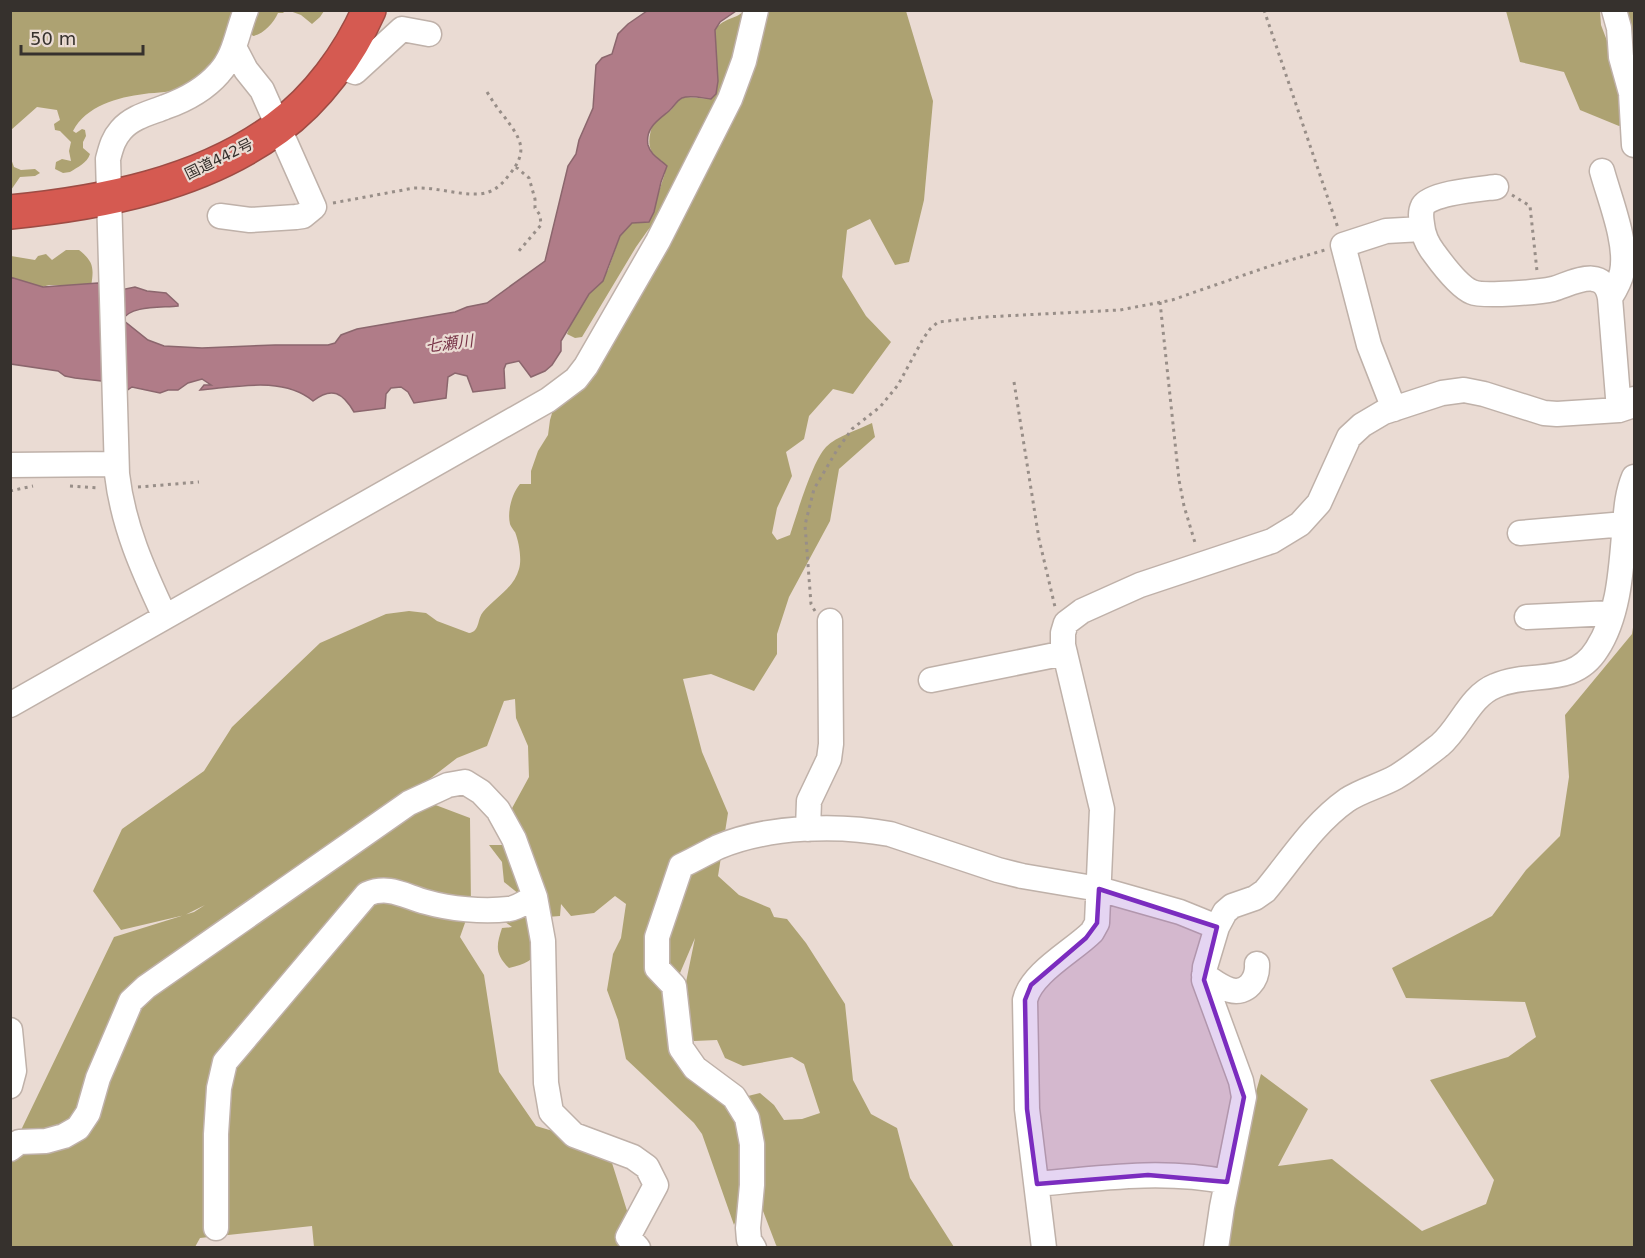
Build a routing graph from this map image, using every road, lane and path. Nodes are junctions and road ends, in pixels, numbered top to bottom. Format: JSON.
{"nodes":[{"id":1,"x":246,"y":10,"type":"edge"},
{"id":2,"x":369,"y":10,"type":"edge"},
{"id":3,"x":756,"y":10,"type":"edge"},
{"id":4,"x":1264,"y":10,"type":"edge"},
{"id":5,"x":1614,"y":10,"type":"edge"},
{"id":6,"x":429,"y":34,"type":"dead end"},
{"id":7,"x":234,"y":47,"type":"junction"},
{"id":8,"x":337,"y":65,"type":"junction"},
{"id":9,"x":487,"y":92,"type":"dead end"},
{"id":10,"x":277,"y":128,"type":"junction"},
{"id":11,"x":1635,"y":145,"type":"edge"},
{"id":12,"x":516,"y":167,"type":"junction"},
{"id":13,"x":1602,"y":171,"type":"dead end"},
{"id":14,"x":1496,"y":187,"type":"joint"},
{"id":15,"x":108,"y":197,"type":"junction"},
{"id":16,"x":314,"y":207,"type":"junction"},
{"id":17,"x":10,"y":212,"type":"edge"},
{"id":18,"x":220,"y":216,"type":"dead end"},
{"id":19,"x":1422,"y":229,"type":"junction"},
{"id":20,"x":1343,"y":245,"type":"junction"},
{"id":21,"x":518,"y":252,"type":"dead end"},
{"id":22,"x":1539,"y":290,"type":"junction"},
{"id":23,"x":1610,"y":298,"type":"junction"},
{"id":24,"x":1160,"y":302,"type":"junction"},
{"id":25,"x":1014,"y":382,"type":"dead end"},
{"id":26,"x":1627,"y":405,"type":"edge"},
{"id":27,"x":1394,"y":409,"type":"junction"},
{"id":28,"x":115,"y":458,"type":"junction"},
{"id":29,"x":10,"y":465,"type":"edge"},
{"id":30,"x":1635,"y":477,"type":"edge"},
{"id":31,"x":199,"y":482,"type":"dead end"},
{"id":32,"x":44,"y":486,"type":"dead end"},
{"id":33,"x":66,"y":486,"type":"dead end"},
{"id":34,"x":99,"y":488,"type":"dead end"},
{"id":35,"x":129,"y":488,"type":"dead end"},
{"id":36,"x":10,"y":490,"type":"edge"},
{"id":37,"x":1625,"y":524,"type":"junction"},
{"id":38,"x":1520,"y":533,"type":"dead end"},
{"id":39,"x":1202,"y":565,"type":"junction"},
{"id":40,"x":1612,"y":613,"type":"junction"},
{"id":41,"x":165,"y":617,"type":"junction"},
{"id":42,"x":1527,"y":617,"type":"dead end"},
{"id":43,"x":830,"y":621,"type":"joint"},
{"id":44,"x":1066,"y":623,"type":"junction"},
{"id":45,"x":1065,"y":653,"type":"junction"},
{"id":46,"x":931,"y":680,"type":"dead end"},
{"id":47,"x":10,"y":705,"type":"edge"},
{"id":48,"x":808,"y":829,"type":"junction"},
{"id":49,"x":1099,"y":889,"type":"junction"},
{"id":50,"x":535,"y":897,"type":"junction"},
{"id":51,"x":1217,"y":927,"type":"junction"},
{"id":52,"x":1257,"y":964,"type":"dead end"},
{"id":53,"x":1204,"y":975,"type":"junction"},
{"id":54,"x":10,"y":1030,"type":"edge"},
{"id":55,"x":10,"y":1086,"type":"edge"},
{"id":56,"x":10,"y":1149,"type":"edge"},
{"id":57,"x":1227,"y":1182,"type":"junction"},
{"id":58,"x":1037,"y":1184,"type":"junction"},
{"id":59,"x":216,"y":1228,"type":"dead end"},
{"id":60,"x":751,"y":1238,"type":"edge"},
{"id":61,"x":638,"y":1248,"type":"edge"},
{"id":62,"x":730,"y":1248,"type":"edge"},
{"id":63,"x":1044,"y":1248,"type":"edge"},
{"id":64,"x":1216,"y":1248,"type":"edge"}],
"edges":[{"from":1,"to":7,"type":"street"},
{"from":2,"to":8,"type":"highway","name":"国道442号"},
{"from":3,"to":41,"type":"street"},
{"from":4,"to":20,"type":"path"},
{"from":5,"to":11,"type":"street"},
{"from":6,"to":8,"type":"street"},
{"from":7,"to":10,"type":"street"},
{"from":7,"to":15,"type":"street"},
{"from":8,"to":10,"type":"highway","name":"国道442号"},
{"from":9,"to":12,"type":"path"},
{"from":10,"to":15,"type":"highway","name":"国道442号"},
{"from":10,"to":16,"type":"street"},
{"from":12,"to":16,"type":"path"},
{"from":12,"to":21,"type":"path"},
{"from":13,"to":23,"type":"street"},
{"from":14,"to":19,"type":"street"},
{"from":14,"to":22,"type":"path"},
{"from":15,"to":17,"type":"highway","name":"国道442号"},
{"from":15,"to":28,"type":"street"},
{"from":16,"to":18,"type":"street"},
{"from":19,"to":20,"type":"street"},
{"from":19,"to":22,"type":"street"},
{"from":20,"to":24,"type":"path"},
{"from":20,"to":27,"type":"street"},
{"from":22,"to":23,"type":"street"},
{"from":23,"to":26,"type":"street"},
{"from":24,"to":39,"type":"path"},
{"from":24,"to":43,"type":"path"},
{"from":25,"to":44,"type":"path"},
{"from":26,"to":27,"type":"street"},
{"from":27,"to":39,"type":"street"},
{"from":28,"to":29,"type":"street"},
{"from":28,"to":41,"type":"street"},
{"from":30,"to":37,"type":"street"},
{"from":31,"to":35,"type":"path"},
{"from":32,"to":36,"type":"path"},
{"from":33,"to":34,"type":"path"},
{"from":37,"to":38,"type":"street"},
{"from":37,"to":40,"type":"street"},
{"from":39,"to":44,"type":"street"},
{"from":40,"to":42,"type":"street"},
{"from":40,"to":51,"type":"street"},
{"from":41,"to":47,"type":"street"},
{"from":43,"to":48,"type":"street"},
{"from":44,"to":45,"type":"street"},
{"from":45,"to":46,"type":"street"},
{"from":45,"to":49,"type":"street"},
{"from":48,"to":49,"type":"street"},
{"from":48,"to":60,"type":"street"},
{"from":49,"to":51,"type":"street"},
{"from":49,"to":58,"type":"street"},
{"from":50,"to":56,"type":"street"},
{"from":50,"to":59,"type":"street"},
{"from":50,"to":61,"type":"street"},
{"from":51,"to":53,"type":"street"},
{"from":52,"to":53,"type":"street"},
{"from":53,"to":57,"type":"street"},
{"from":54,"to":55,"type":"street"},
{"from":57,"to":58,"type":"street"},
{"from":57,"to":64,"type":"street"},
{"from":58,"to":63,"type":"street"},
{"from":60,"to":62,"type":"street"}]}
